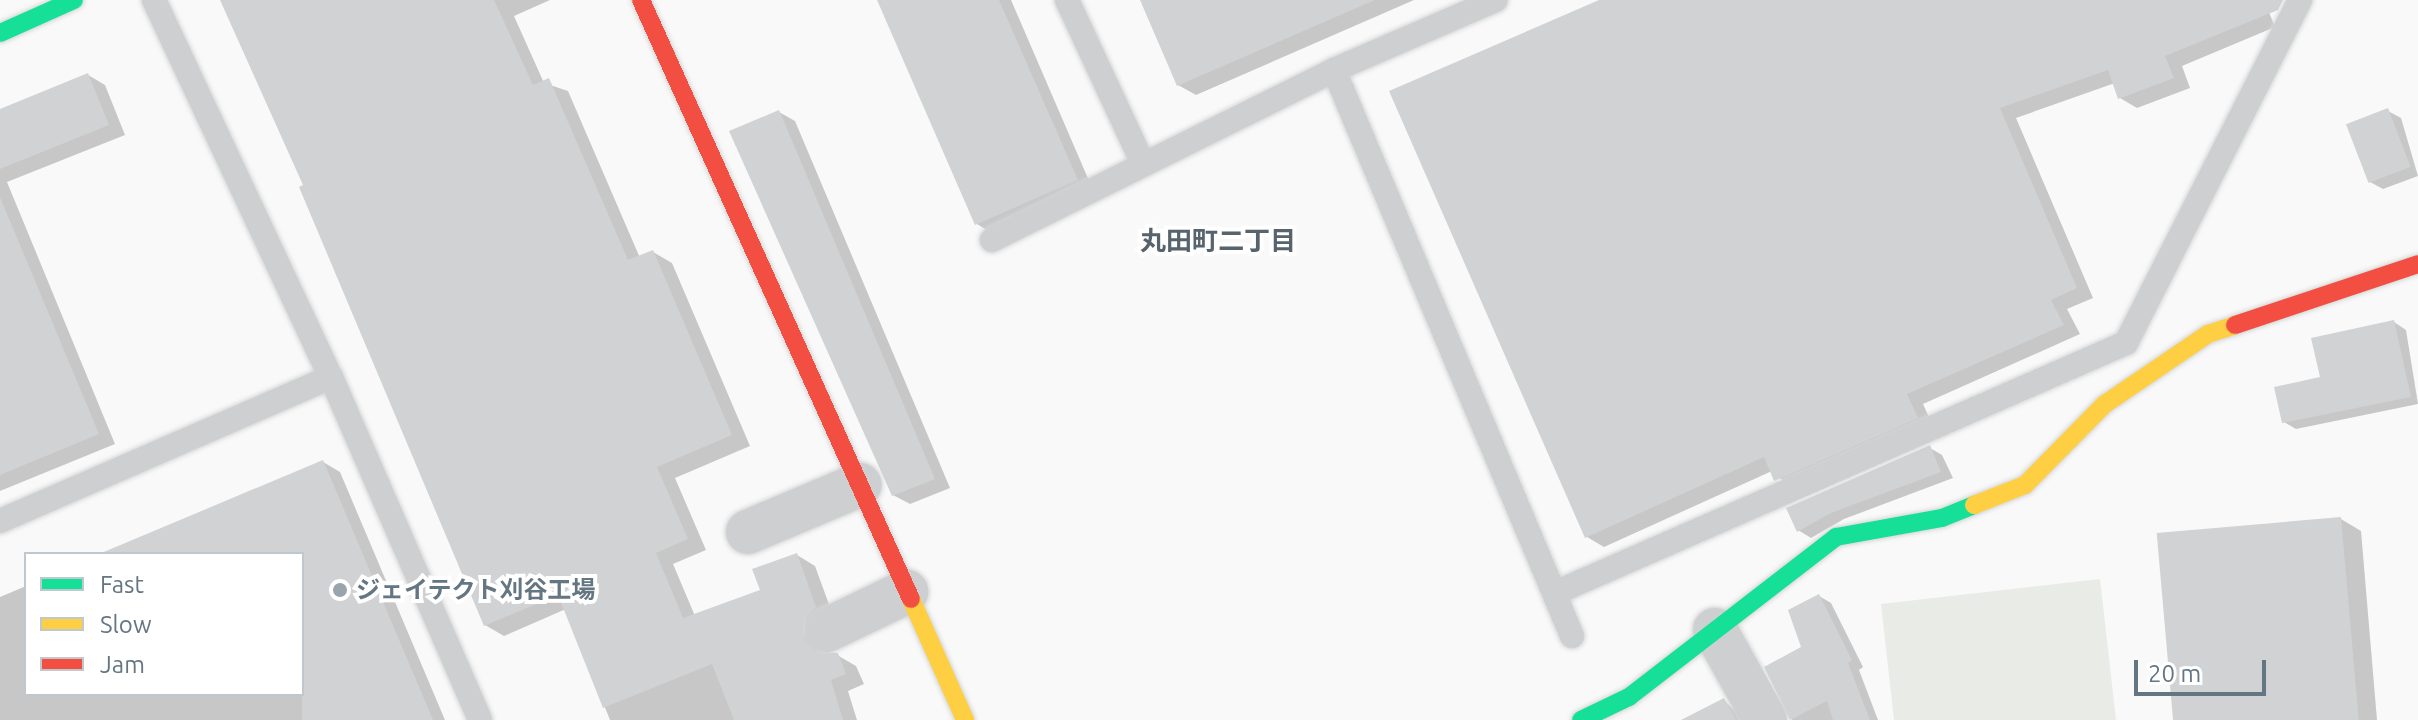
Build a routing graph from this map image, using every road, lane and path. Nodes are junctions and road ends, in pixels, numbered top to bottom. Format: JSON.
{"nodes":[{"id":1,"x":74,"y":0,"type":"edge"},
{"id":2,"x":154,"y":0,"type":"edge"},
{"id":3,"x":641,"y":0,"type":"edge"},
{"id":4,"x":1067,"y":0,"type":"edge"},
{"id":5,"x":1496,"y":0,"type":"edge"},
{"id":6,"x":2300,"y":0,"type":"edge"},
{"id":7,"x":0,"y":33,"type":"edge"},
{"id":8,"x":1334,"y":70,"type":"junction"},
{"id":9,"x":1143,"y":164,"type":"junction"},
{"id":10,"x":992,"y":240,"type":"dead end"},
{"id":11,"x":2417,"y":269,"type":"edge"},
{"id":12,"x":331,"y":377,"type":"junction"},
{"id":13,"x":859,"y":485,"type":"junction"},
{"id":14,"x":0,"y":521,"type":"edge"},
{"id":15,"x":748,"y":532,"type":"dead end"},
{"id":16,"x":906,"y":592,"type":"junction"},
{"id":17,"x":1555,"y":593,"type":"junction"},
{"id":18,"x":827,"y":630,"type":"dead end"},
{"id":19,"x":1715,"y":630,"type":"junction"},
{"id":20,"x":1572,"y":636,"type":"dead end"},
{"id":21,"x":480,"y":720,"type":"edge"},
{"id":22,"x":965,"y":720,"type":"edge"},
{"id":23,"x":1581,"y":720,"type":"edge"},
{"id":24,"x":1765,"y":720,"type":"edge"}],
"edges":[{"from":1,"to":7,"type":"street"},
{"from":2,"to":12,"type":"lane"},
{"from":3,"to":13,"type":"street"},
{"from":4,"to":9,"type":"lane"},
{"from":5,"to":8,"type":"lane"},
{"from":6,"to":17,"type":"lane"},
{"from":8,"to":9,"type":"lane"},
{"from":8,"to":17,"type":"lane"},
{"from":9,"to":10,"type":"lane"},
{"from":11,"to":19,"type":"street"},
{"from":12,"to":14,"type":"lane"},
{"from":12,"to":21,"type":"lane"},
{"from":13,"to":15,"type":"street"},
{"from":13,"to":16,"type":"street"},
{"from":16,"to":18,"type":"street"},
{"from":16,"to":22,"type":"street"},
{"from":17,"to":20,"type":"lane"},
{"from":19,"to":23,"type":"street"},
{"from":19,"to":24,"type":"street"}]}
